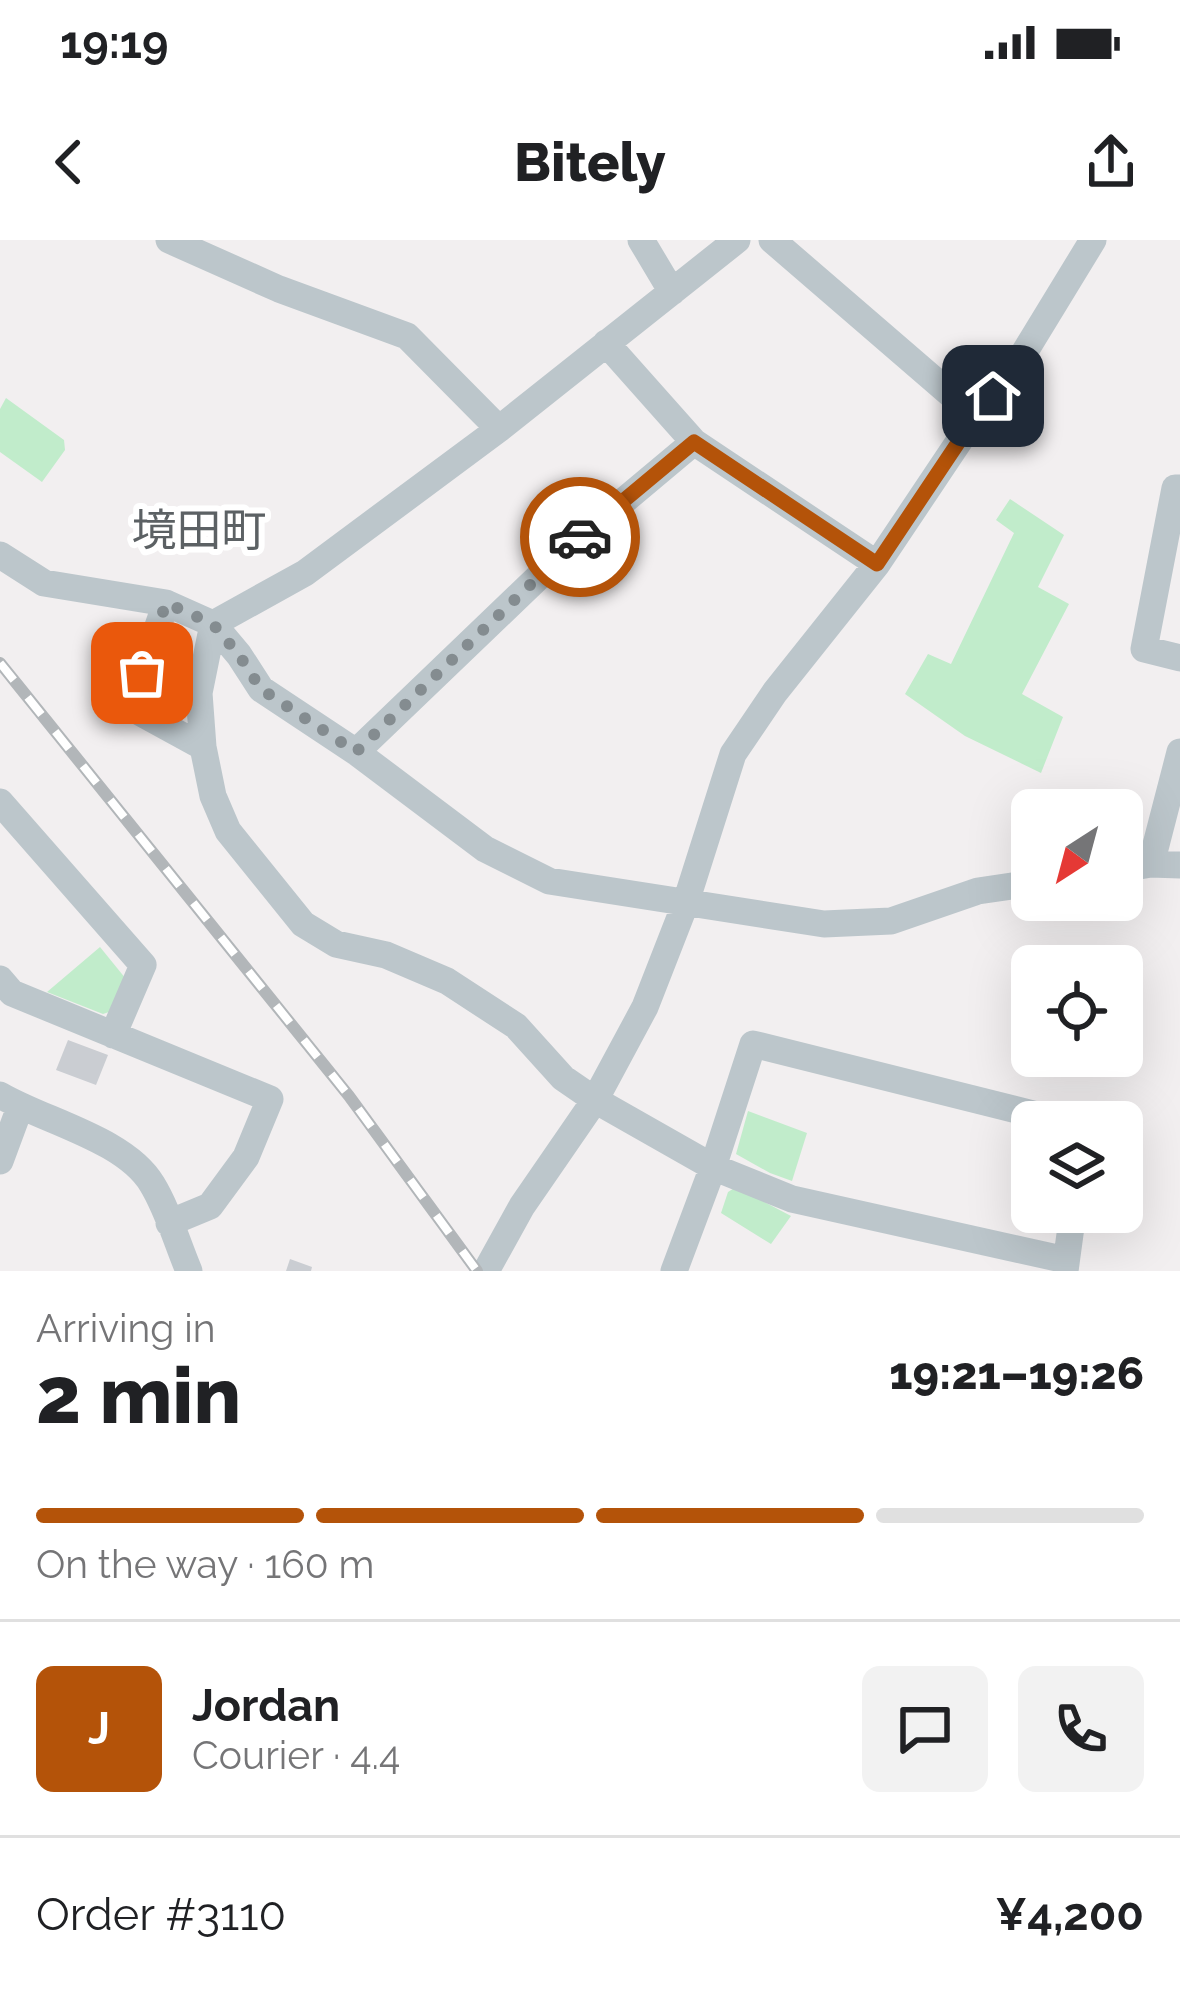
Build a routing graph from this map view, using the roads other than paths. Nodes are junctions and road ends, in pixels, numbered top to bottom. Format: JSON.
{"nodes":[{"id":1,"x":169,"y":240,"type":"edge"},
{"id":2,"x":641,"y":240,"type":"edge"},
{"id":3,"x":737,"y":240,"type":"edge"},
{"id":4,"x":772,"y":240,"type":"edge"},
{"id":5,"x":1094,"y":240,"type":"edge"},
{"id":6,"x":672,"y":292,"type":"junction"},
{"id":7,"x":606,"y":344,"type":"junction"},
{"id":8,"x":976,"y":416,"type":"junction"},
{"id":9,"x":499,"y":429,"type":"junction"},
{"id":10,"x":694,"y":442,"type":"junction"},
{"id":11,"x":1180,"y":488,"type":"edge"},
{"id":12,"x":0,"y":555,"type":"edge"},
{"id":13,"x":877,"y":564,"type":"junction"},
{"id":14,"x":166,"y":603,"type":"junction"},
{"id":15,"x":213,"y":624,"type":"junction"},
{"id":16,"x":1180,"y":658,"type":"edge"},
{"id":17,"x":203,"y":748,"type":"junction"},
{"id":18,"x":356,"y":752,"type":"junction"},
{"id":19,"x":1180,"y":752,"type":"edge"},
{"id":20,"x":0,"y":802,"type":"edge"},
{"id":21,"x":1151,"y":864,"type":"junction"},
{"id":22,"x":1143,"y":865,"type":"edge"},
{"id":23,"x":1180,"y":865,"type":"edge"},
{"id":24,"x":1011,"y":886,"type":"edge"},
{"id":25,"x":686,"y":902,"type":"junction"},
{"id":26,"x":0,"y":979,"type":"edge"},
{"id":27,"x":113,"y":1035,"type":"junction"},
{"id":28,"x":595,"y":1100,"type":"junction"},
{"id":29,"x":10,"y":1101,"type":"edge"},
{"id":30,"x":1011,"y":1108,"type":"edge"},
{"id":31,"x":0,"y":1161,"type":"edge"},
{"id":32,"x":713,"y":1167,"type":"junction"},
{"id":33,"x":169,"y":1223,"type":"junction"},
{"id":34,"x":1070,"y":1233,"type":"edge"},
{"id":35,"x":1066,"y":1265,"type":"edge"},
{"id":36,"x":189,"y":1271,"type":"edge"},
{"id":37,"x":486,"y":1271,"type":"edge"},
{"id":38,"x":674,"y":1271,"type":"edge"}],
"edges":[{"from":1,"to":9,"type":"street"},
{"from":2,"to":6,"type":"street"},
{"from":3,"to":6,"type":"street"},
{"from":4,"to":8,"type":"street"},
{"from":5,"to":8,"type":"street"},
{"from":6,"to":7,"type":"street"},
{"from":7,"to":9,"type":"street"},
{"from":7,"to":10,"type":"street"},
{"from":8,"to":13,"type":"street"},
{"from":9,"to":15,"type":"street"},
{"from":10,"to":13,"type":"street"},
{"from":10,"to":18,"type":"street"},
{"from":11,"to":16,"type":"street"},
{"from":12,"to":14,"type":"street"},
{"from":13,"to":25,"type":"street"},
{"from":14,"to":15,"type":"street"},
{"from":14,"to":17,"type":"street"},
{"from":15,"to":17,"type":"street"},
{"from":15,"to":18,"type":"street"},
{"from":17,"to":28,"type":"street"},
{"from":18,"to":25,"type":"street"},
{"from":19,"to":21,"type":"street"},
{"from":20,"to":27,"type":"street"},
{"from":21,"to":22,"type":"street"},
{"from":21,"to":23,"type":"street"},
{"from":24,"to":25,"type":"street"},
{"from":25,"to":28,"type":"street"},
{"from":26,"to":27,"type":"street"},
{"from":27,"to":33,"type":"street"},
{"from":28,"to":32,"type":"street"},
{"from":28,"to":37,"type":"street"},
{"from":29,"to":31,"type":"street"},
{"from":29,"to":33,"type":"street"},
{"from":30,"to":32,"type":"street"},
{"from":32,"to":35,"type":"street"},
{"from":32,"to":38,"type":"street"},
{"from":33,"to":36,"type":"street"},
{"from":34,"to":35,"type":"street"}]}
